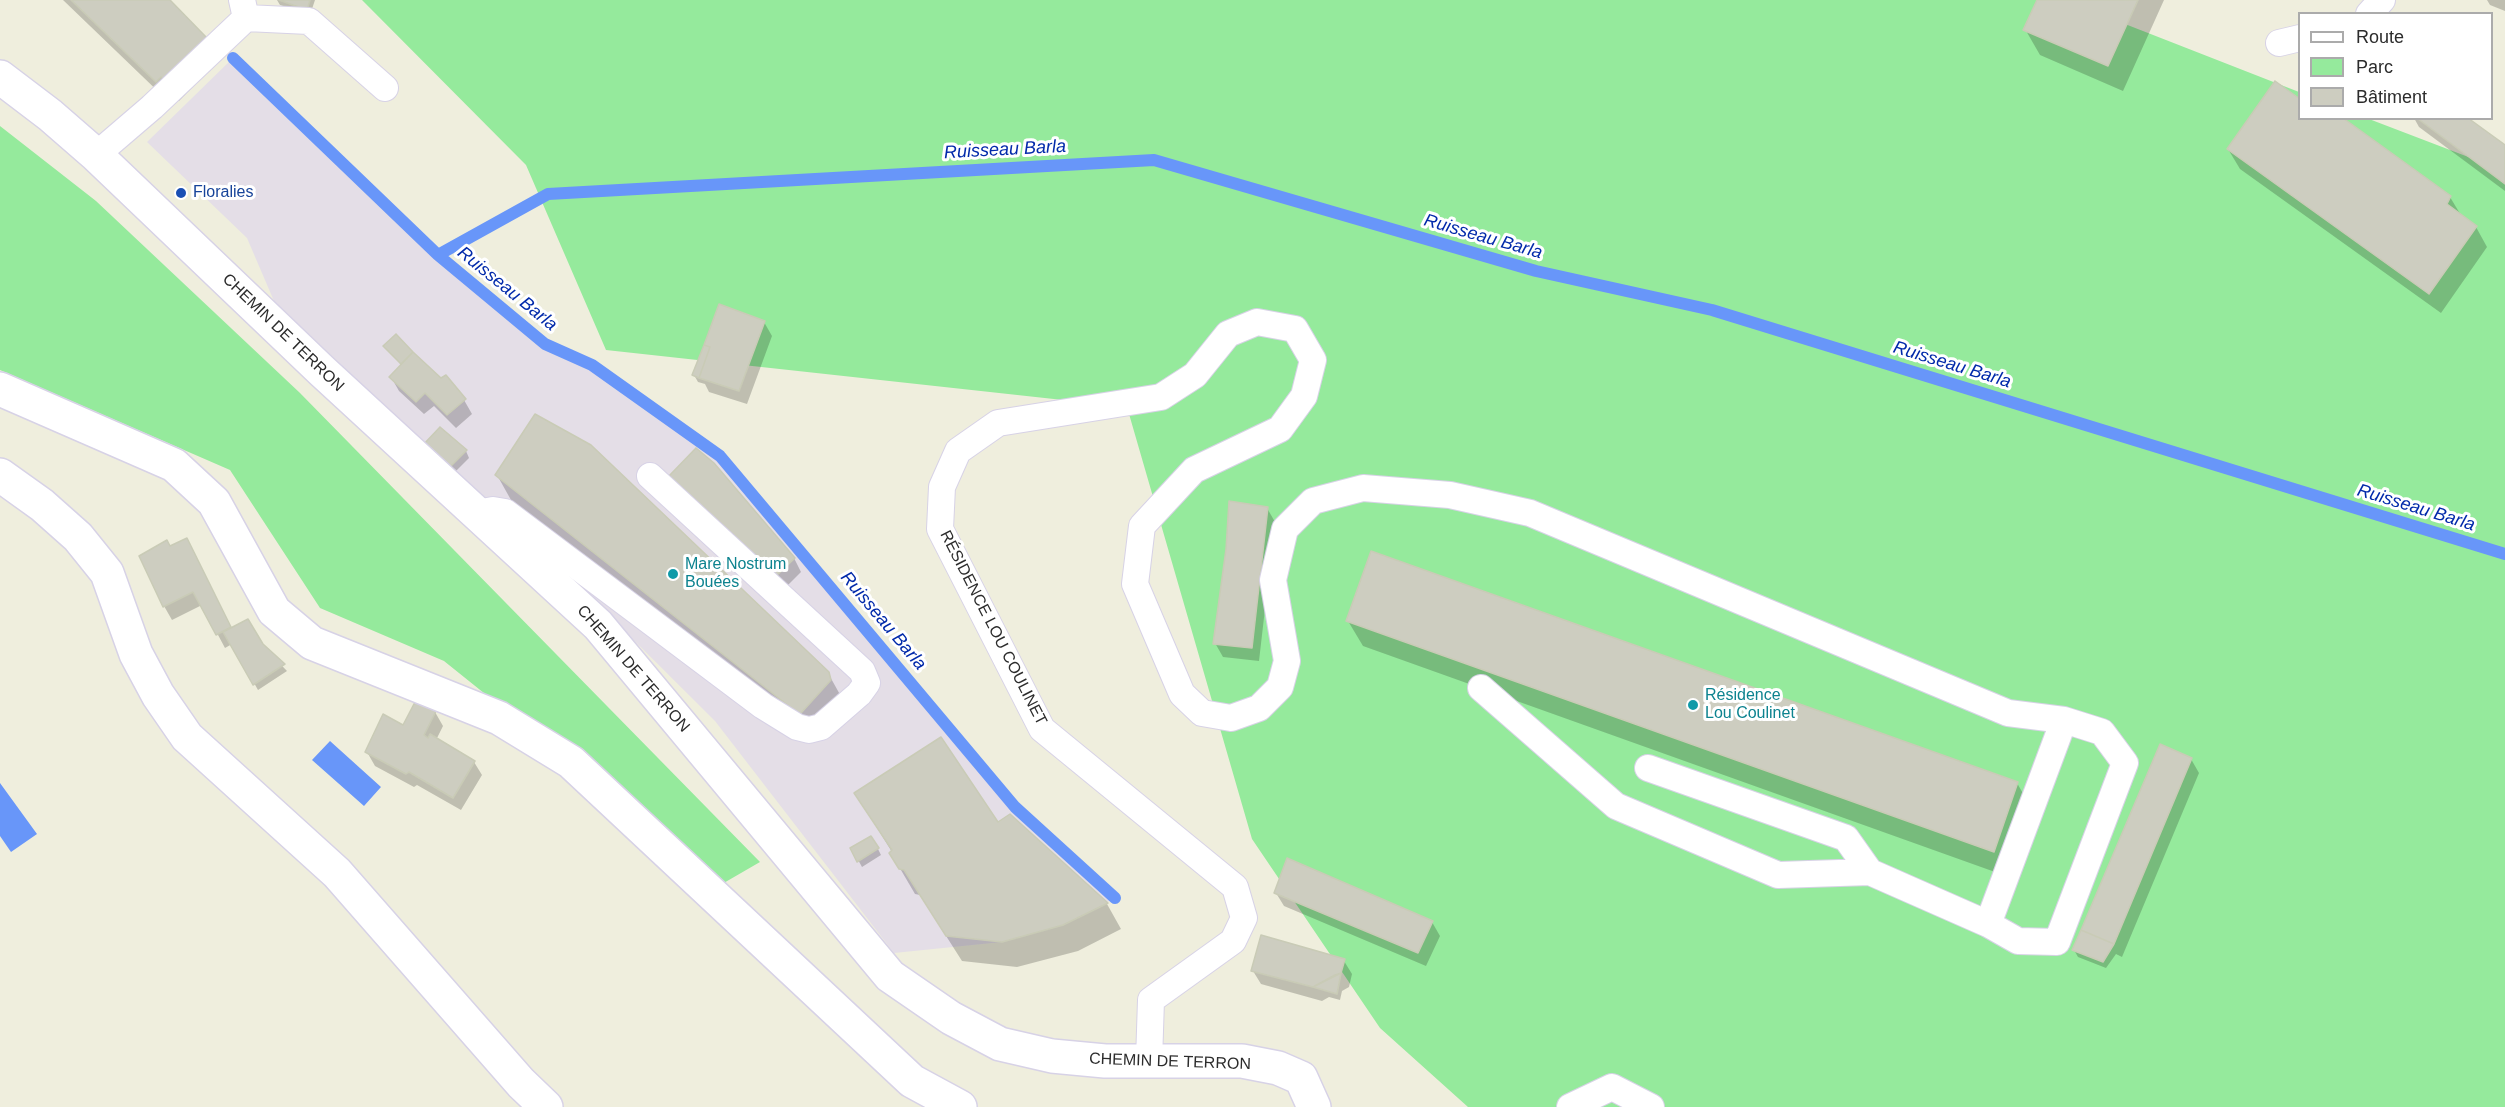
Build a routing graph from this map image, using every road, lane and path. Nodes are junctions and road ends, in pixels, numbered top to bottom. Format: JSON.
{"nodes":[{"id":1,"x":2382,"y":0,"type":"edge"},
{"id":2,"x":244,"y":9,"type":"edge"},
{"id":3,"x":2371,"y":12,"type":"edge"},
{"id":4,"x":0,"y":77,"type":"edge"},
{"id":5,"x":385,"y":88,"type":"dead end"},
{"id":6,"x":96,"y":155,"type":"junction"},
{"id":7,"x":0,"y":389,"type":"edge"},
{"id":8,"x":0,"y":475,"type":"edge"},
{"id":9,"x":650,"y":476,"type":"dead end"},
{"id":10,"x":477,"y":513,"type":"junction"},
{"id":11,"x":1481,"y":688,"type":"dead end"},
{"id":12,"x":2064,"y":720,"type":"junction"},
{"id":13,"x":1647,"y":768,"type":"dead end"},
{"id":14,"x":1870,"y":872,"type":"junction"},
{"id":15,"x":1988,"y":924,"type":"junction"},
{"id":16,"x":1149,"y":1060,"type":"junction"},
{"id":17,"x":546,"y":1107,"type":"edge"},
{"id":18,"x":960,"y":1107,"type":"edge"},
{"id":19,"x":1314,"y":1107,"type":"edge"},
{"id":20,"x":1570,"y":1107,"type":"edge"},
{"id":21,"x":1652,"y":1107,"type":"edge"}],
"edges":[{"from":1,"to":3,"type":"lane"},
{"from":2,"to":5,"type":"lane"},
{"from":2,"to":6,"type":"lane"},
{"from":4,"to":6,"type":"street","name":"CHEMIN DE TERRON"},
{"from":6,"to":10,"type":"street","name":"CHEMIN DE TERRON"},
{"from":7,"to":18,"type":"street"},
{"from":8,"to":17,"type":"street"},
{"from":9,"to":10,"type":"lane"},
{"from":10,"to":16,"type":"street","name":"CHEMIN DE TERRON"},
{"from":11,"to":14,"type":"lane","name":"RÉSIDENCE LOU COULINET"},
{"from":12,"to":15,"type":"lane"},
{"from":12,"to":15,"type":"lane","name":"RÉSIDENCE LOU COULINET"},
{"from":12,"to":16,"type":"lane","name":"RÉSIDENCE LOU COULINET"},
{"from":13,"to":14,"type":"lane"},
{"from":14,"to":15,"type":"lane","name":"RÉSIDENCE LOU COULINET"},
{"from":16,"to":19,"type":"street","name":"CHEMIN DE TERRON"},
{"from":20,"to":21,"type":"lane"}]}
